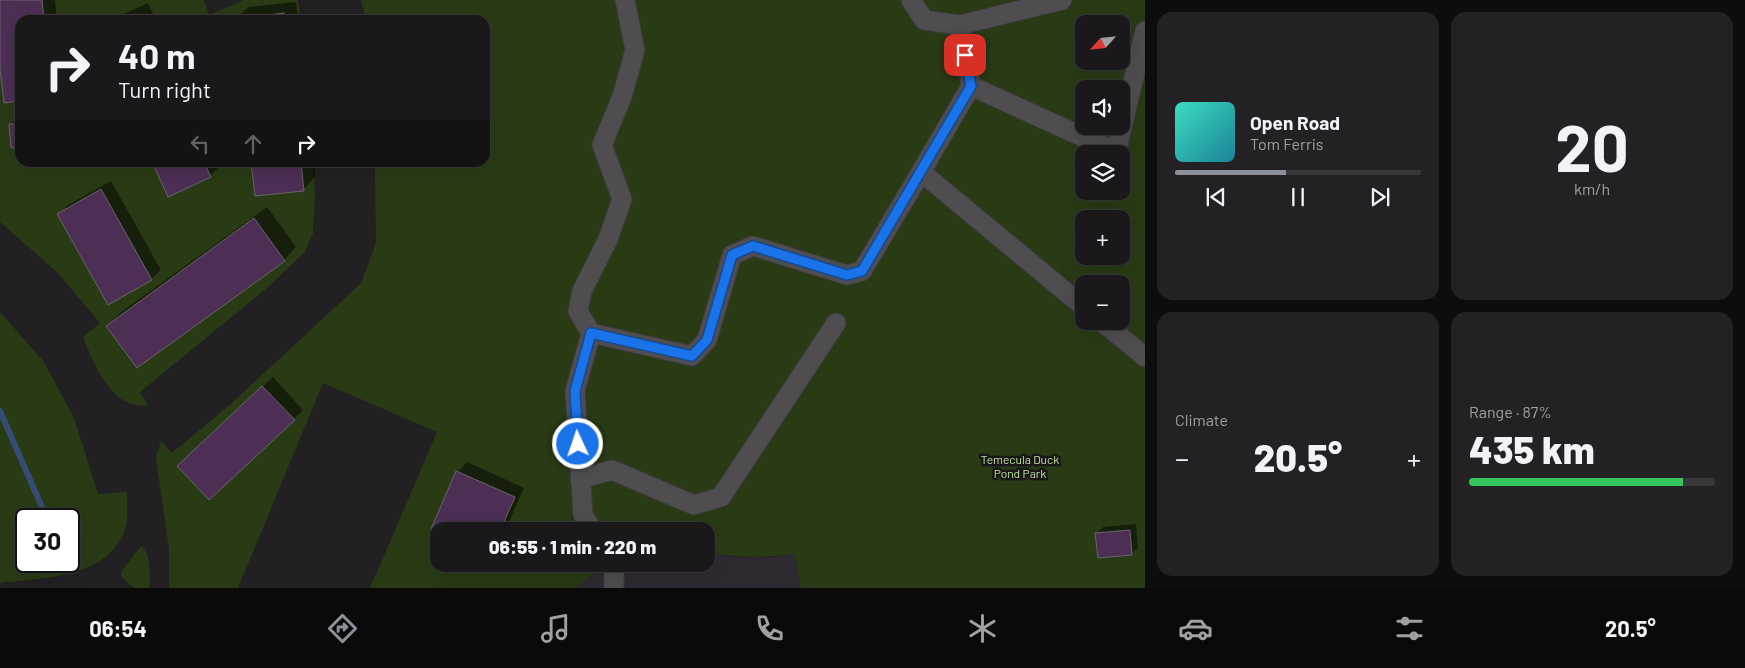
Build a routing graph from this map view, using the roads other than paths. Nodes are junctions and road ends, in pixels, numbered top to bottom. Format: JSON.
{"nodes":[{"id":1,"x":625,"y":0,"type":"edge"},
{"id":2,"x":911,"y":0,"type":"edge"},
{"id":3,"x":1062,"y":0,"type":"edge"},
{"id":4,"x":960,"y":25,"type":"junction"},
{"id":5,"x":1145,"y":31,"type":"edge"},
{"id":6,"x":971,"y":86,"type":"junction"},
{"id":7,"x":921,"y":172,"type":"junction"},
{"id":8,"x":1075,"y":300,"type":"edge"},
{"id":9,"x":836,"y":323,"type":"dead end"},
{"id":10,"x":1112,"y":330,"type":"edge"},
{"id":11,"x":591,"y":333,"type":"junction"},
{"id":12,"x":1145,"y":358,"type":"edge"},
{"id":13,"x":580,"y":479,"type":"junction"},
{"id":14,"x":587,"y":522,"type":"edge"},
{"id":15,"x":614,"y":572,"type":"edge"},
{"id":16,"x":614,"y":588,"type":"edge"}],
"edges":[{"from":1,"to":11,"type":"street"},
{"from":2,"to":4,"type":"street"},
{"from":3,"to":4,"type":"street"},
{"from":4,"to":6,"type":"street"},
{"from":5,"to":6,"type":"street"},
{"from":6,"to":7,"type":"street"},
{"from":7,"to":8,"type":"street"},
{"from":7,"to":11,"type":"street"},
{"from":9,"to":13,"type":"street"},
{"from":10,"to":12,"type":"street"},
{"from":11,"to":13,"type":"street"},
{"from":13,"to":14,"type":"street"},
{"from":15,"to":16,"type":"street"}]}
